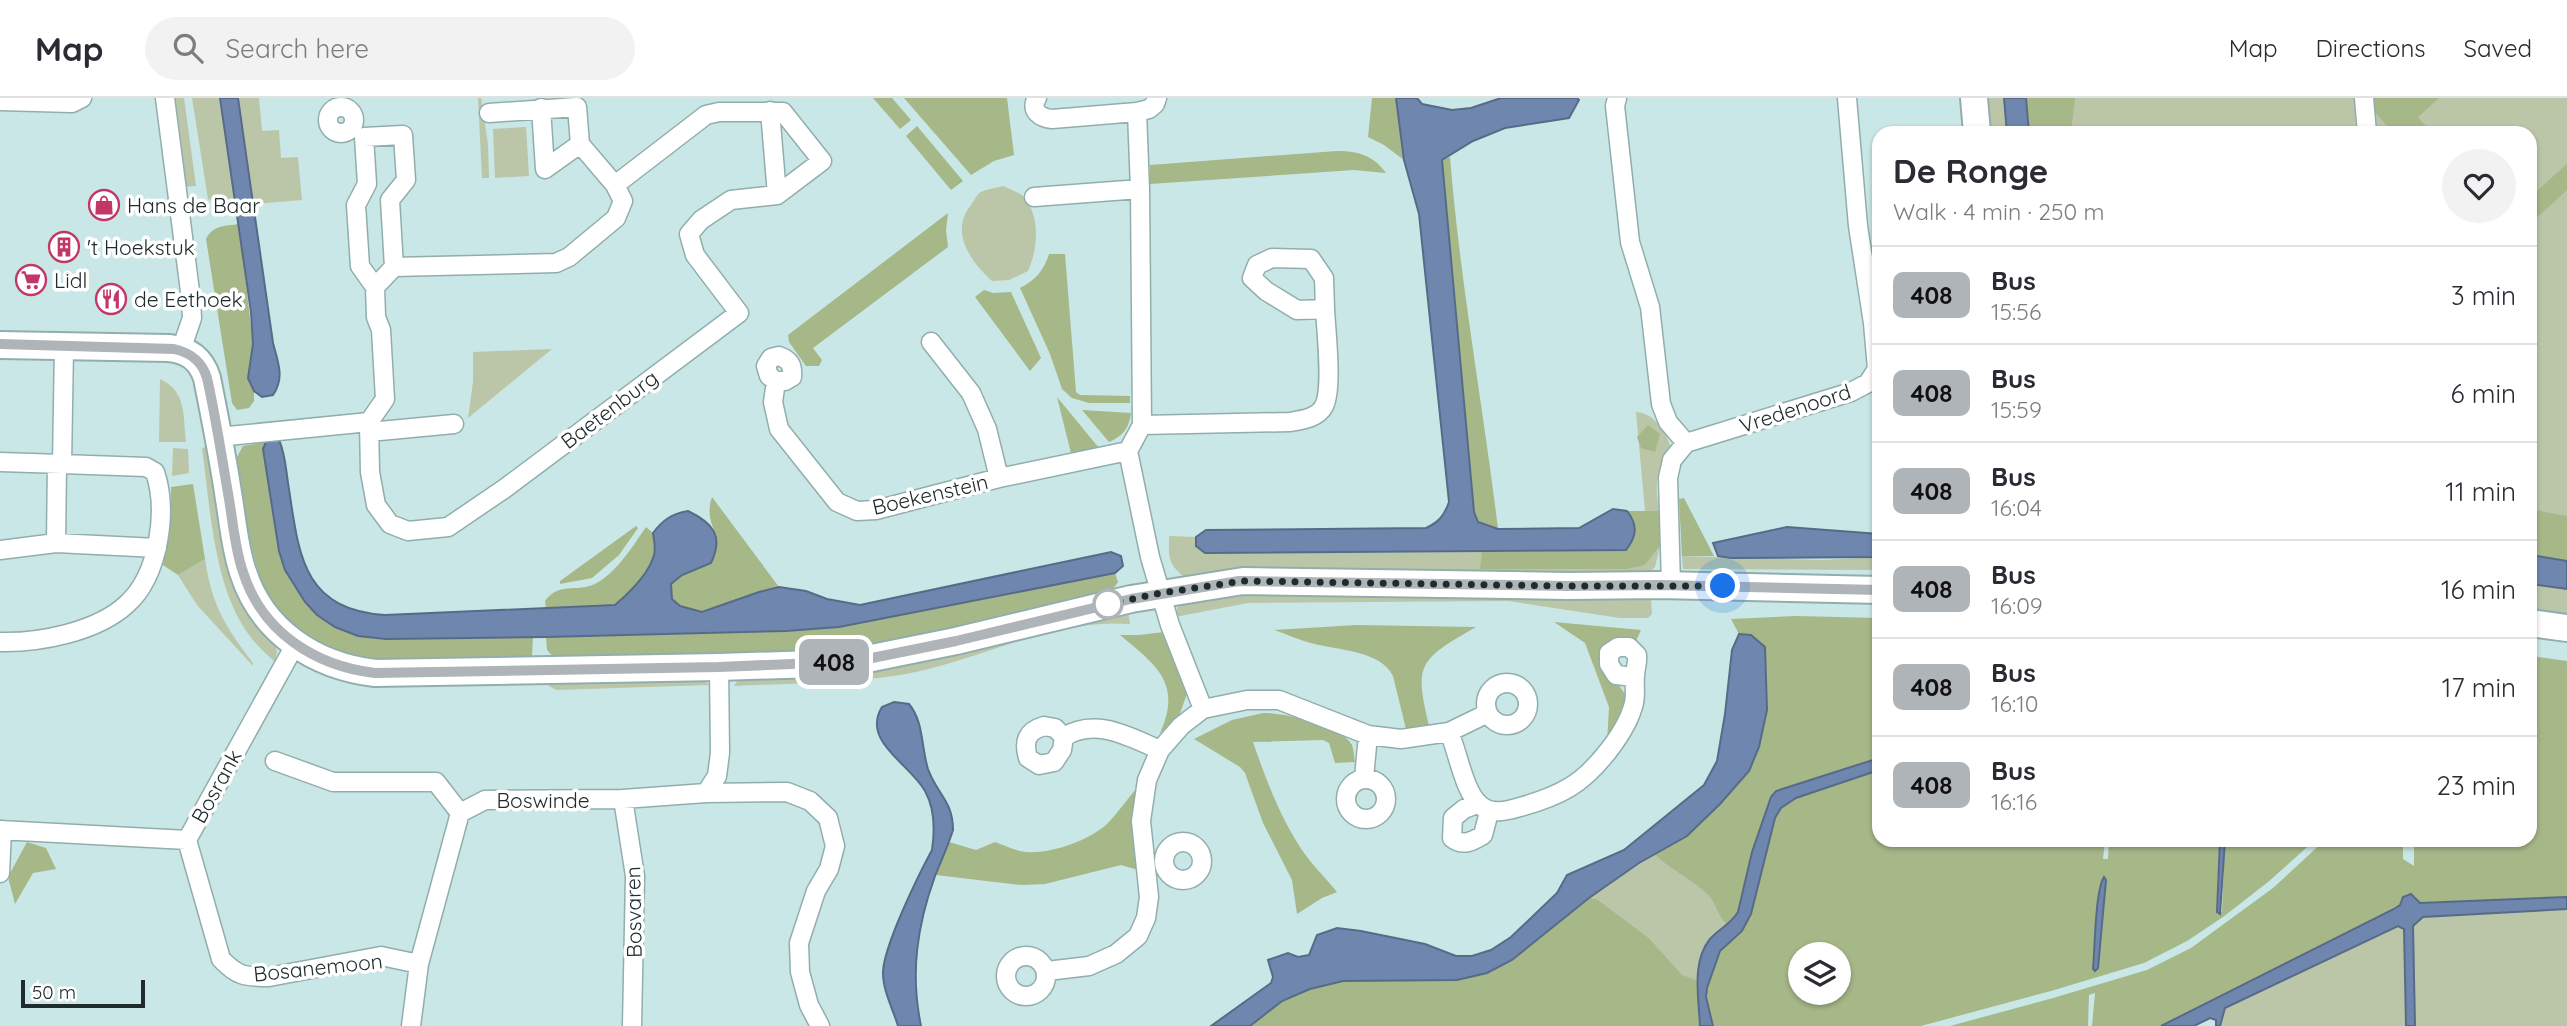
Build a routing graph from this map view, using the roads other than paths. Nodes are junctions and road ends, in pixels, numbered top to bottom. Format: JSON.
{"nodes":[{"id":1,"x":82,"y":98,"type":"edge"},
{"id":2,"x":165,"y":98,"type":"edge"},
{"id":3,"x":1037,"y":98,"type":"edge"},
{"id":4,"x":1157,"y":98,"type":"edge"},
{"id":5,"x":1617,"y":98,"type":"edge"},
{"id":6,"x":1847,"y":98,"type":"edge"},
{"id":7,"x":1974,"y":98,"type":"edge"},
{"id":8,"x":2364,"y":98,"type":"edge"},
{"id":9,"x":0,"y":101,"type":"edge"},
{"id":10,"x":541,"y":108,"type":"junction"},
{"id":11,"x":770,"y":111,"type":"junction"},
{"id":12,"x":1137,"y":112,"type":"junction"},
{"id":13,"x":488,"y":113,"type":"dead end"},
{"id":14,"x":1976,"y":126,"type":"edge"},
{"id":15,"x":2366,"y":126,"type":"edge"},
{"id":16,"x":580,"y":144,"type":"junction"},
{"id":17,"x":367,"y":184,"type":"junction"},
{"id":18,"x":615,"y":185,"type":"junction"},
{"id":19,"x":1140,"y":189,"type":"junction"},
{"id":20,"x":777,"y":195,"type":"junction"},
{"id":21,"x":1034,"y":197,"type":"dead end"},
{"id":22,"x":390,"y":200,"type":"junction"},
{"id":23,"x":394,"y":267,"type":"junction"},
{"id":24,"x":375,"y":287,"type":"junction"},
{"id":25,"x":1325,"y":309,"type":"dead end"},
{"id":26,"x":1872,"y":319,"type":"edge"},
{"id":27,"x":931,"y":342,"type":"dead end"},
{"id":28,"x":0,"y":345,"type":"edge"},
{"id":29,"x":64,"y":346,"type":"junction"},
{"id":30,"x":180,"y":350,"type":"junction"},
{"id":31,"x":1872,"y":377,"type":"edge"},
{"id":32,"x":776,"y":381,"type":"dead end"},
{"id":33,"x":454,"y":424,"type":"dead end"},
{"id":34,"x":1142,"y":425,"type":"junction"},
{"id":35,"x":369,"y":427,"type":"junction"},
{"id":36,"x":218,"y":436,"type":"junction"},
{"id":37,"x":1686,"y":443,"type":"junction"},
{"id":38,"x":1128,"y":451,"type":"junction"},
{"id":39,"x":0,"y":462,"type":"edge"},
{"id":40,"x":60,"y":464,"type":"junction"},
{"id":41,"x":999,"y":478,"type":"junction"},
{"id":42,"x":56,"y":543,"type":"junction"},
{"id":43,"x":157,"y":548,"type":"junction"},
{"id":44,"x":0,"y":551,"type":"edge"},
{"id":45,"x":1671,"y":585,"type":"junction"},
{"id":46,"x":1872,"y":590,"type":"edge"},
{"id":47,"x":1161,"y":593,"type":"junction"},
{"id":48,"x":2537,"y":624,"type":"edge"},
{"id":49,"x":2567,"y":628,"type":"edge"},
{"id":50,"x":0,"y":642,"type":"edge"},
{"id":51,"x":295,"y":645,"type":"junction"},
{"id":52,"x":719,"y":667,"type":"junction"},
{"id":53,"x":1634,"y":677,"type":"dead end"},
{"id":54,"x":1203,"y":709,"type":"junction"},
{"id":55,"x":1486,"y":714,"type":"dead end"},
{"id":56,"x":1449,"y":732,"type":"junction"},
{"id":57,"x":1368,"y":735,"type":"junction"},
{"id":58,"x":1064,"y":737,"type":"dead end"},
{"id":59,"x":1160,"y":750,"type":"junction"},
{"id":60,"x":275,"y":761,"type":"dead end"},
{"id":61,"x":1364,"y":778,"type":"dead end"},
{"id":62,"x":706,"y":793,"type":"junction"},
{"id":63,"x":623,"y":799,"type":"junction"},
{"id":64,"x":460,"y":813,"type":"junction"},
{"id":65,"x":1,"y":830,"type":"edge"},
{"id":66,"x":187,"y":840,"type":"junction"},
{"id":67,"x":0,"y":873,"type":"edge"},
{"id":68,"x":419,"y":964,"type":"junction"},
{"id":69,"x":1047,"y":971,"type":"dead end"},
{"id":70,"x":411,"y":1026,"type":"edge"},
{"id":71,"x":632,"y":1026,"type":"edge"},
{"id":72,"x":820,"y":1026,"type":"edge"}],
"edges":[{"from":1,"to":9,"type":"street"},
{"from":2,"to":30,"type":"street"},
{"from":3,"to":12,"type":"street"},
{"from":4,"to":12,"type":"street"},
{"from":5,"to":37,"type":"street"},
{"from":6,"to":26,"type":"street","name":"Vredenoord"},
{"from":7,"to":14,"type":"street"},
{"from":8,"to":15,"type":"street"},
{"from":10,"to":13,"type":"street"},
{"from":10,"to":16,"type":"street"},
{"from":10,"to":16,"type":"street"},
{"from":11,"to":18,"type":"street"},
{"from":11,"to":20,"type":"street"},
{"from":11,"to":20,"type":"street"},
{"from":12,"to":19,"type":"street"},
{"from":16,"to":18,"type":"street"},
{"from":17,"to":22,"type":"street"},
{"from":17,"to":22,"type":"street","name":"Baetenburg"},
{"from":17,"to":24,"type":"street","name":"Baetenburg"},
{"from":18,"to":23,"type":"street"},
{"from":19,"to":21,"type":"street"},
{"from":19,"to":34,"type":"street"},
{"from":20,"to":35,"type":"street","name":"Baetenburg"},
{"from":22,"to":23,"type":"street"},
{"from":23,"to":24,"type":"street"},
{"from":24,"to":35,"type":"street","name":"Baetenburg"},
{"from":25,"to":34,"type":"street"},
{"from":27,"to":41,"type":"street","name":"Boekenstein"},
{"from":28,"to":29,"type":"street"},
{"from":29,"to":30,"type":"street"},
{"from":29,"to":40,"type":"street"},
{"from":30,"to":36,"type":"street"},
{"from":31,"to":37,"type":"street","name":"Vredenoord"},
{"from":32,"to":41,"type":"street","name":"Boekenstein"},
{"from":33,"to":35,"type":"street"},
{"from":34,"to":38,"type":"street"},
{"from":35,"to":36,"type":"street"},
{"from":36,"to":51,"type":"street"},
{"from":37,"to":45,"type":"street"},
{"from":38,"to":41,"type":"street","name":"Boekenstein"},
{"from":38,"to":47,"type":"street"},
{"from":39,"to":40,"type":"street"},
{"from":40,"to":42,"type":"street"},
{"from":40,"to":43,"type":"street"},
{"from":42,"to":43,"type":"street"},
{"from":42,"to":44,"type":"street"},
{"from":43,"to":50,"type":"street"},
{"from":45,"to":46,"type":"street"},
{"from":45,"to":47,"type":"street"},
{"from":47,"to":52,"type":"street"},
{"from":47,"to":54,"type":"street"},
{"from":48,"to":49,"type":"street"},
{"from":51,"to":52,"type":"street"},
{"from":51,"to":66,"type":"street","name":"Bosrank"},
{"from":52,"to":62,"type":"street"},
{"from":53,"to":56,"type":"street"},
{"from":54,"to":57,"type":"street"},
{"from":54,"to":59,"type":"street"},
{"from":55,"to":56,"type":"street"},
{"from":56,"to":57,"type":"street"},
{"from":57,"to":61,"type":"street"},
{"from":58,"to":59,"type":"street"},
{"from":59,"to":69,"type":"street"},
{"from":60,"to":64,"type":"street"},
{"from":62,"to":63,"type":"street","name":"Boswinde"},
{"from":62,"to":72,"type":"street","name":"Boswinde"},
{"from":63,"to":64,"type":"street","name":"Boswinde"},
{"from":63,"to":71,"type":"street","name":"Bosvaren"},
{"from":64,"to":68,"type":"street"},
{"from":65,"to":66,"type":"street","name":"Bosrank"},
{"from":65,"to":67,"type":"street","name":"Bosrank"},
{"from":66,"to":68,"type":"street","name":"Bosanemoon"},
{"from":68,"to":70,"type":"street"}]}
